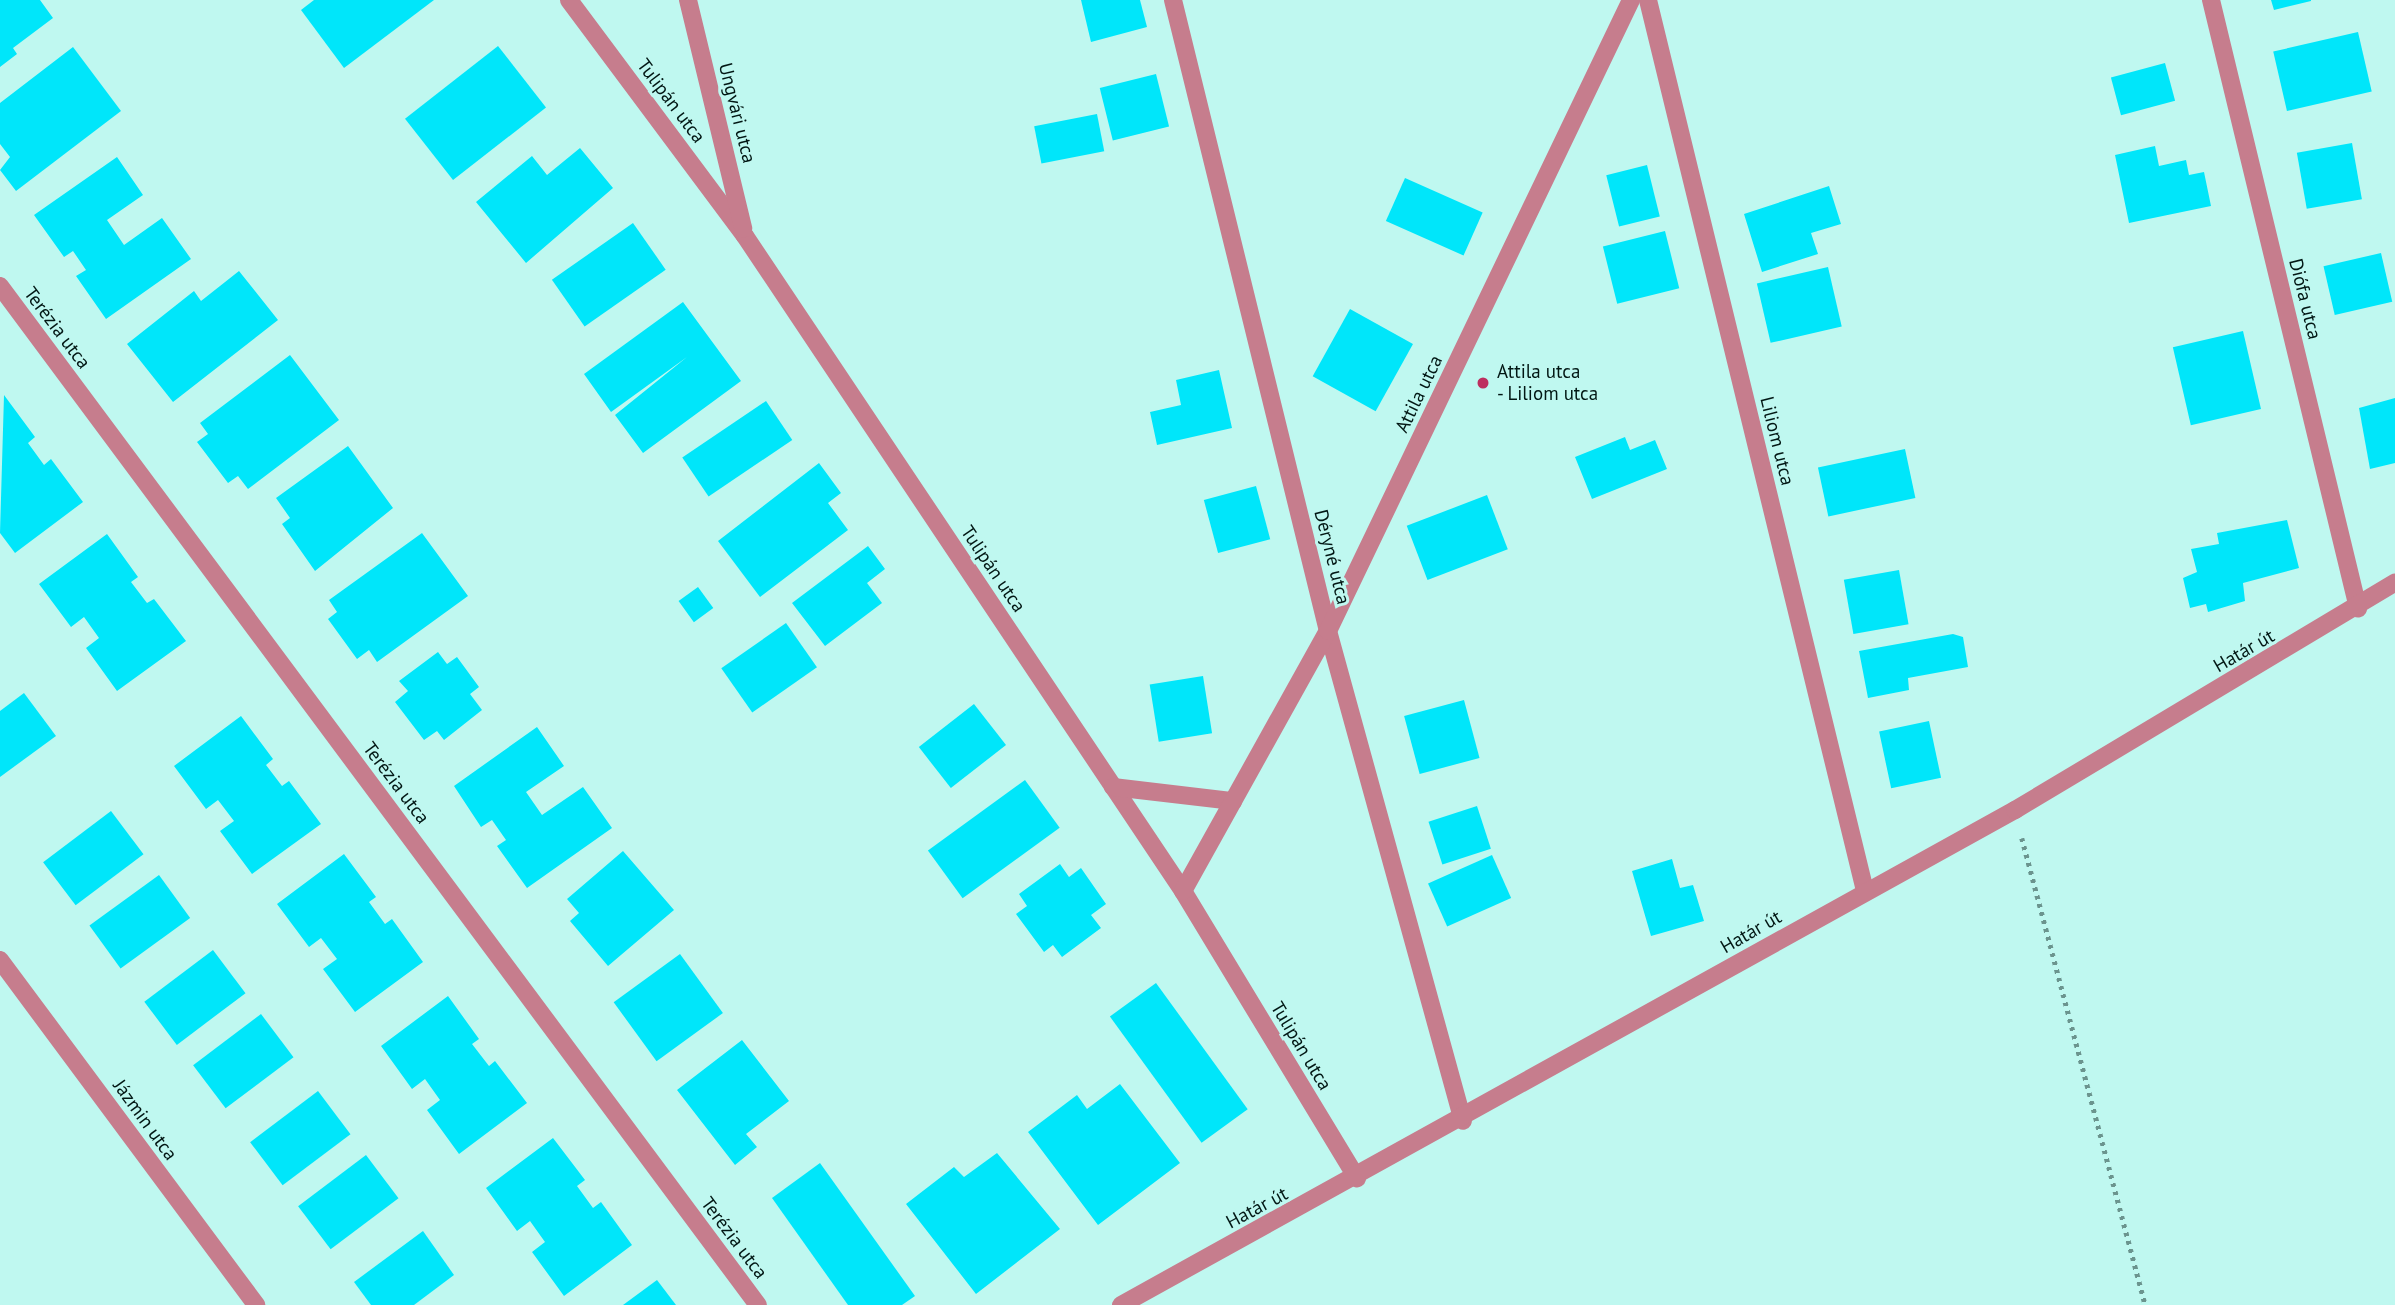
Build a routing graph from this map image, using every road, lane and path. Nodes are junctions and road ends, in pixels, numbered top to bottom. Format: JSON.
{"nodes":[{"id":1,"x":569,"y":0,"type":"edge"},
{"id":2,"x":688,"y":0,"type":"edge"},
{"id":3,"x":1173,"y":0,"type":"edge"},
{"id":4,"x":1631,"y":0,"type":"edge"},
{"id":5,"x":1648,"y":0,"type":"edge"},
{"id":6,"x":2211,"y":0,"type":"edge"},
{"id":7,"x":745,"y":236,"type":"junction"},
{"id":8,"x":0,"y":286,"type":"edge"},
{"id":9,"x":2395,"y":583,"type":"edge"},
{"id":10,"x":2358,"y":608,"type":"junction"},
{"id":11,"x":1328,"y":631,"type":"junction"},
{"id":12,"x":1113,"y":787,"type":"junction"},
{"id":13,"x":1233,"y":801,"type":"junction"},
{"id":14,"x":2015,"y":810,"type":"junction"},
{"id":15,"x":1183,"y":891,"type":"junction"},
{"id":16,"x":1865,"y":891,"type":"junction"},
{"id":17,"x":0,"y":960,"type":"edge"},
{"id":18,"x":1462,"y":1121,"type":"junction"},
{"id":19,"x":1357,"y":1178,"type":"junction"},
{"id":20,"x":256,"y":1305,"type":"edge"},
{"id":21,"x":758,"y":1305,"type":"edge"},
{"id":22,"x":1121,"y":1305,"type":"edge"},
{"id":23,"x":2145,"y":1305,"type":"edge"}],
"edges":[{"from":1,"to":7,"type":"street","name":"Tulipán utca"},
{"from":2,"to":7,"type":"street","name":"Ungvári utca"},
{"from":3,"to":11,"type":"street","name":"Déryné utca"},
{"from":4,"to":11,"type":"street","name":"Attila utca"},
{"from":5,"to":16,"type":"street","name":"Liliom utca"},
{"from":6,"to":10,"type":"street","name":"Diófa utca"},
{"from":7,"to":12,"type":"street","name":"Tulipán utca"},
{"from":8,"to":21,"type":"street","name":"Terézia utca"},
{"from":9,"to":10,"type":"street","name":"Határ út"},
{"from":10,"to":14,"type":"street","name":"Határ út"},
{"from":11,"to":13,"type":"street","name":"Attila utca"},
{"from":11,"to":18,"type":"street","name":"Déryné utca"},
{"from":12,"to":13,"type":"street"},
{"from":12,"to":15,"type":"street","name":"Tulipán utca"},
{"from":13,"to":15,"type":"street","name":"Attila utca"},
{"from":14,"to":16,"type":"street","name":"Határ út"},
{"from":14,"to":23,"type":"path"},
{"from":15,"to":19,"type":"street","name":"Tulipán utca"},
{"from":16,"to":18,"type":"street","name":"Határ út"},
{"from":17,"to":20,"type":"street","name":"Jázmin utca"},
{"from":18,"to":19,"type":"street","name":"Határ út"},
{"from":19,"to":22,"type":"street","name":"Határ út"}]}
